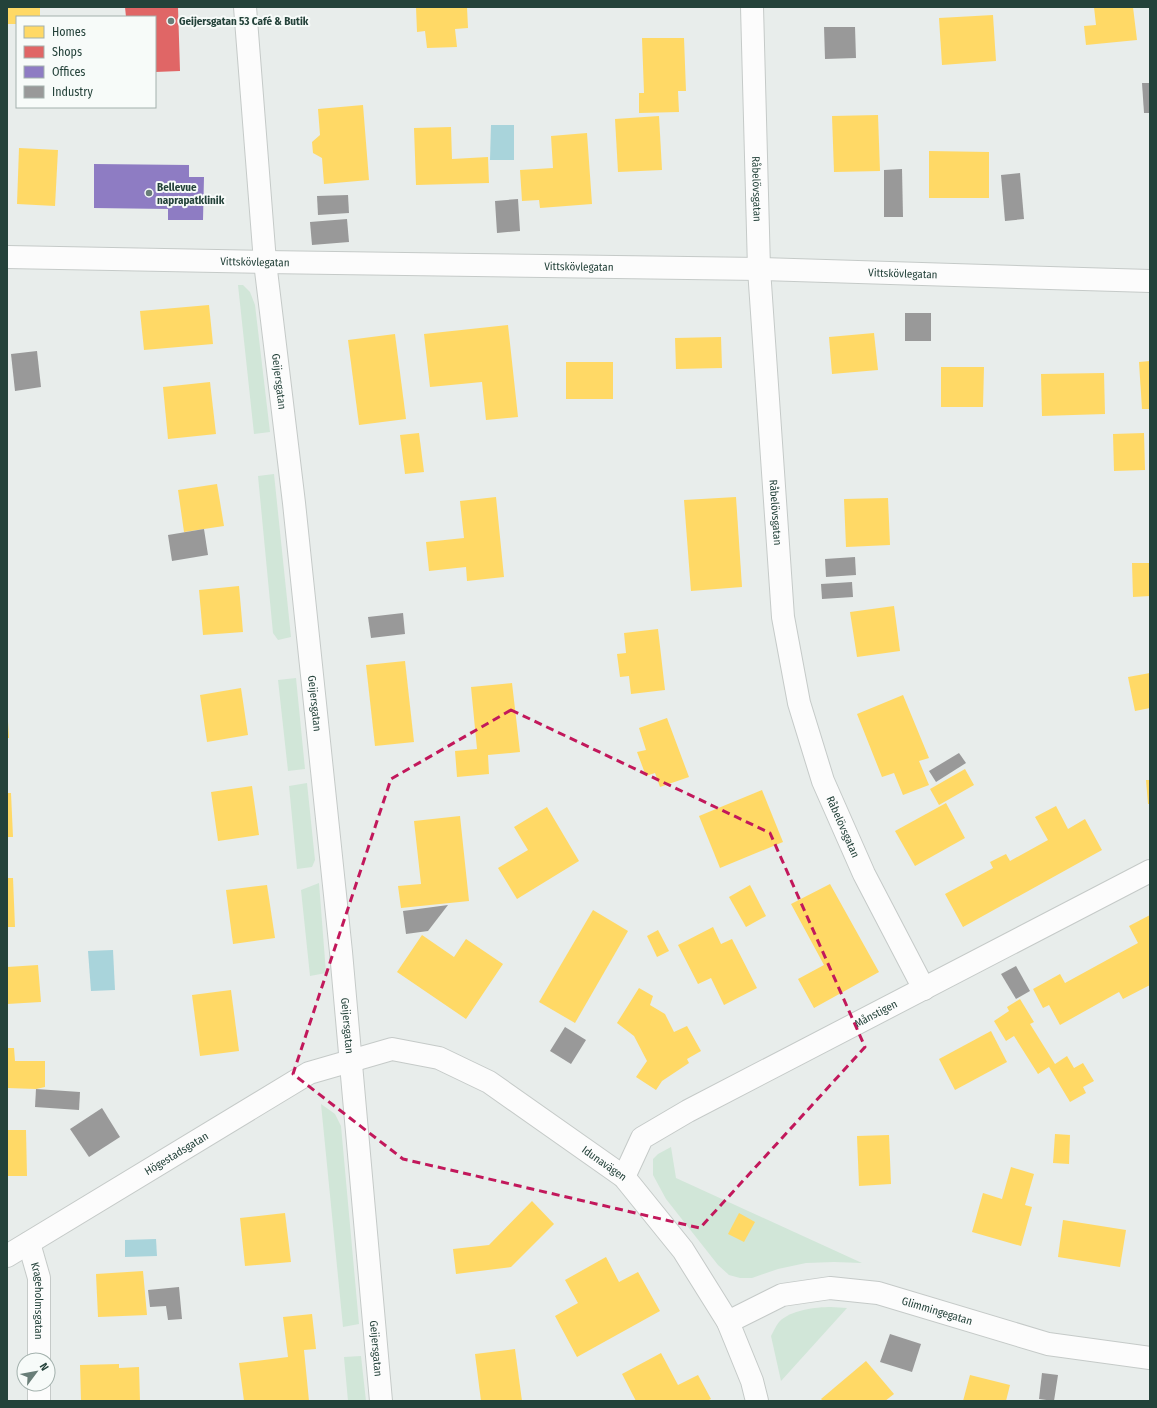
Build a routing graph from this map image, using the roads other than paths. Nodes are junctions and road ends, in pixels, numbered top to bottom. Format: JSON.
{"nodes":[{"id":1,"x":245,"y":7,"type":"edge"},
{"id":2,"x":752,"y":7,"type":"edge"},
{"id":3,"x":7,"y":257,"type":"edge"},
{"id":4,"x":265,"y":262,"type":"junction"},
{"id":5,"x":759,"y":269,"type":"junction"},
{"id":6,"x":1150,"y":281,"type":"edge"},
{"id":7,"x":1150,"y":871,"type":"edge"},
{"id":8,"x":924,"y":989,"type":"junction"},
{"id":9,"x":351,"y":1061,"type":"junction"},
{"id":10,"x":624,"y":1177,"type":"junction"},
{"id":11,"x":29,"y":1243,"type":"junction"},
{"id":12,"x":7,"y":1256,"type":"edge"},
{"id":13,"x":728,"y":1322,"type":"junction"},
{"id":14,"x":39,"y":1352,"type":"edge"},
{"id":15,"x":1150,"y":1358,"type":"edge"},
{"id":16,"x":381,"y":1401,"type":"edge"},
{"id":17,"x":757,"y":1401,"type":"edge"}],
"edges":[{"from":1,"to":4,"type":"street","name":"Geijersgatan"},
{"from":2,"to":5,"type":"street","name":"Råbelövsgatan"},
{"from":3,"to":4,"type":"street","name":"Vittskövlegatan"},
{"from":4,"to":5,"type":"street","name":"Vittskövlegatan"},
{"from":4,"to":9,"type":"street","name":"Geijersgatan"},
{"from":5,"to":6,"type":"street","name":"Vittskövlegatan"},
{"from":5,"to":8,"type":"street","name":"Råbelövsgatan"},
{"from":7,"to":8,"type":"street","name":"Månstigen"},
{"from":8,"to":10,"type":"street","name":"Månstigen"},
{"from":9,"to":10,"type":"street","name":"Idunavägen"},
{"from":9,"to":11,"type":"street","name":"Högestadsgatan"},
{"from":9,"to":16,"type":"street","name":"Geijersgatan"},
{"from":10,"to":13,"type":"street","name":"Idunavägen"},
{"from":11,"to":12,"type":"street","name":"Högestadsgatan"},
{"from":11,"to":14,"type":"street","name":"Krageholmsgatan"},
{"from":13,"to":15,"type":"street","name":"Glimmingegatan"},
{"from":13,"to":17,"type":"street","name":"Idunavägen"}]}
